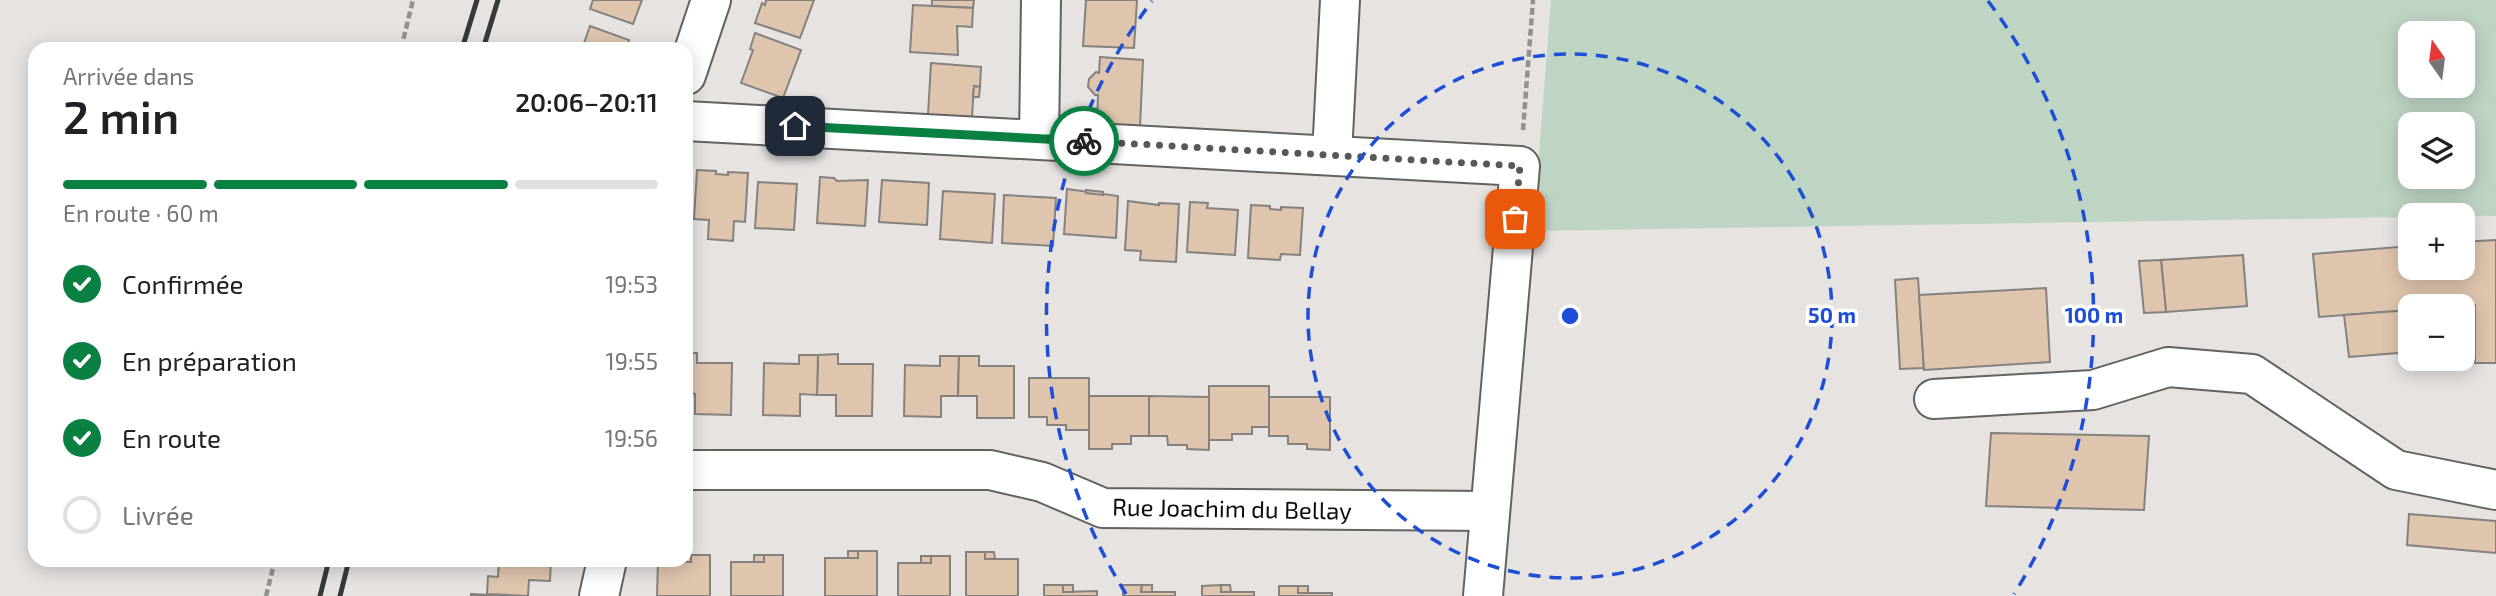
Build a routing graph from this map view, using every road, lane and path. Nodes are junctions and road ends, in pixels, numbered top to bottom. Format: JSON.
{"nodes":[{"id":1,"x":413,"y":0,"type":"edge"},
{"id":2,"x":711,"y":0,"type":"edge"},
{"id":3,"x":1041,"y":0,"type":"edge"},
{"id":4,"x":1340,"y":0,"type":"edge"},
{"id":5,"x":1533,"y":0,"type":"edge"},
{"id":6,"x":403,"y":42,"type":"edge"},
{"id":7,"x":693,"y":54,"type":"edge"},
{"id":8,"x":693,"y":121,"type":"edge"},
{"id":9,"x":1039,"y":139,"type":"junction"},
{"id":10,"x":1332,"y":155,"type":"junction"},
{"id":11,"x":1520,"y":166,"type":"junction"},
{"id":12,"x":1934,"y":399,"type":"dead end"},
{"id":13,"x":693,"y":470,"type":"edge"},
{"id":14,"x":2496,"y":490,"type":"edge"},
{"id":15,"x":1490,"y":511,"type":"junction"},
{"id":16,"x":273,"y":567,"type":"edge"},
{"id":17,"x":605,"y":567,"type":"edge"},
{"id":18,"x":266,"y":596,"type":"edge"},
{"id":19,"x":599,"y":596,"type":"edge"},
{"id":20,"x":1483,"y":596,"type":"edge"}],
"edges":[{"from":1,"to":6,"type":"path"},
{"from":2,"to":7,"type":"street"},
{"from":3,"to":9,"type":"street"},
{"from":4,"to":10,"type":"street"},
{"from":5,"to":11,"type":"path"},
{"from":8,"to":9,"type":"street"},
{"from":9,"to":10,"type":"street"},
{"from":10,"to":11,"type":"street"},
{"from":11,"to":15,"type":"street"},
{"from":12,"to":14,"type":"street"},
{"from":13,"to":15,"type":"street","name":"Rue Joachim du Bellay"},
{"from":15,"to":20,"type":"street"},
{"from":16,"to":18,"type":"path"},
{"from":17,"to":19,"type":"street"}]}
